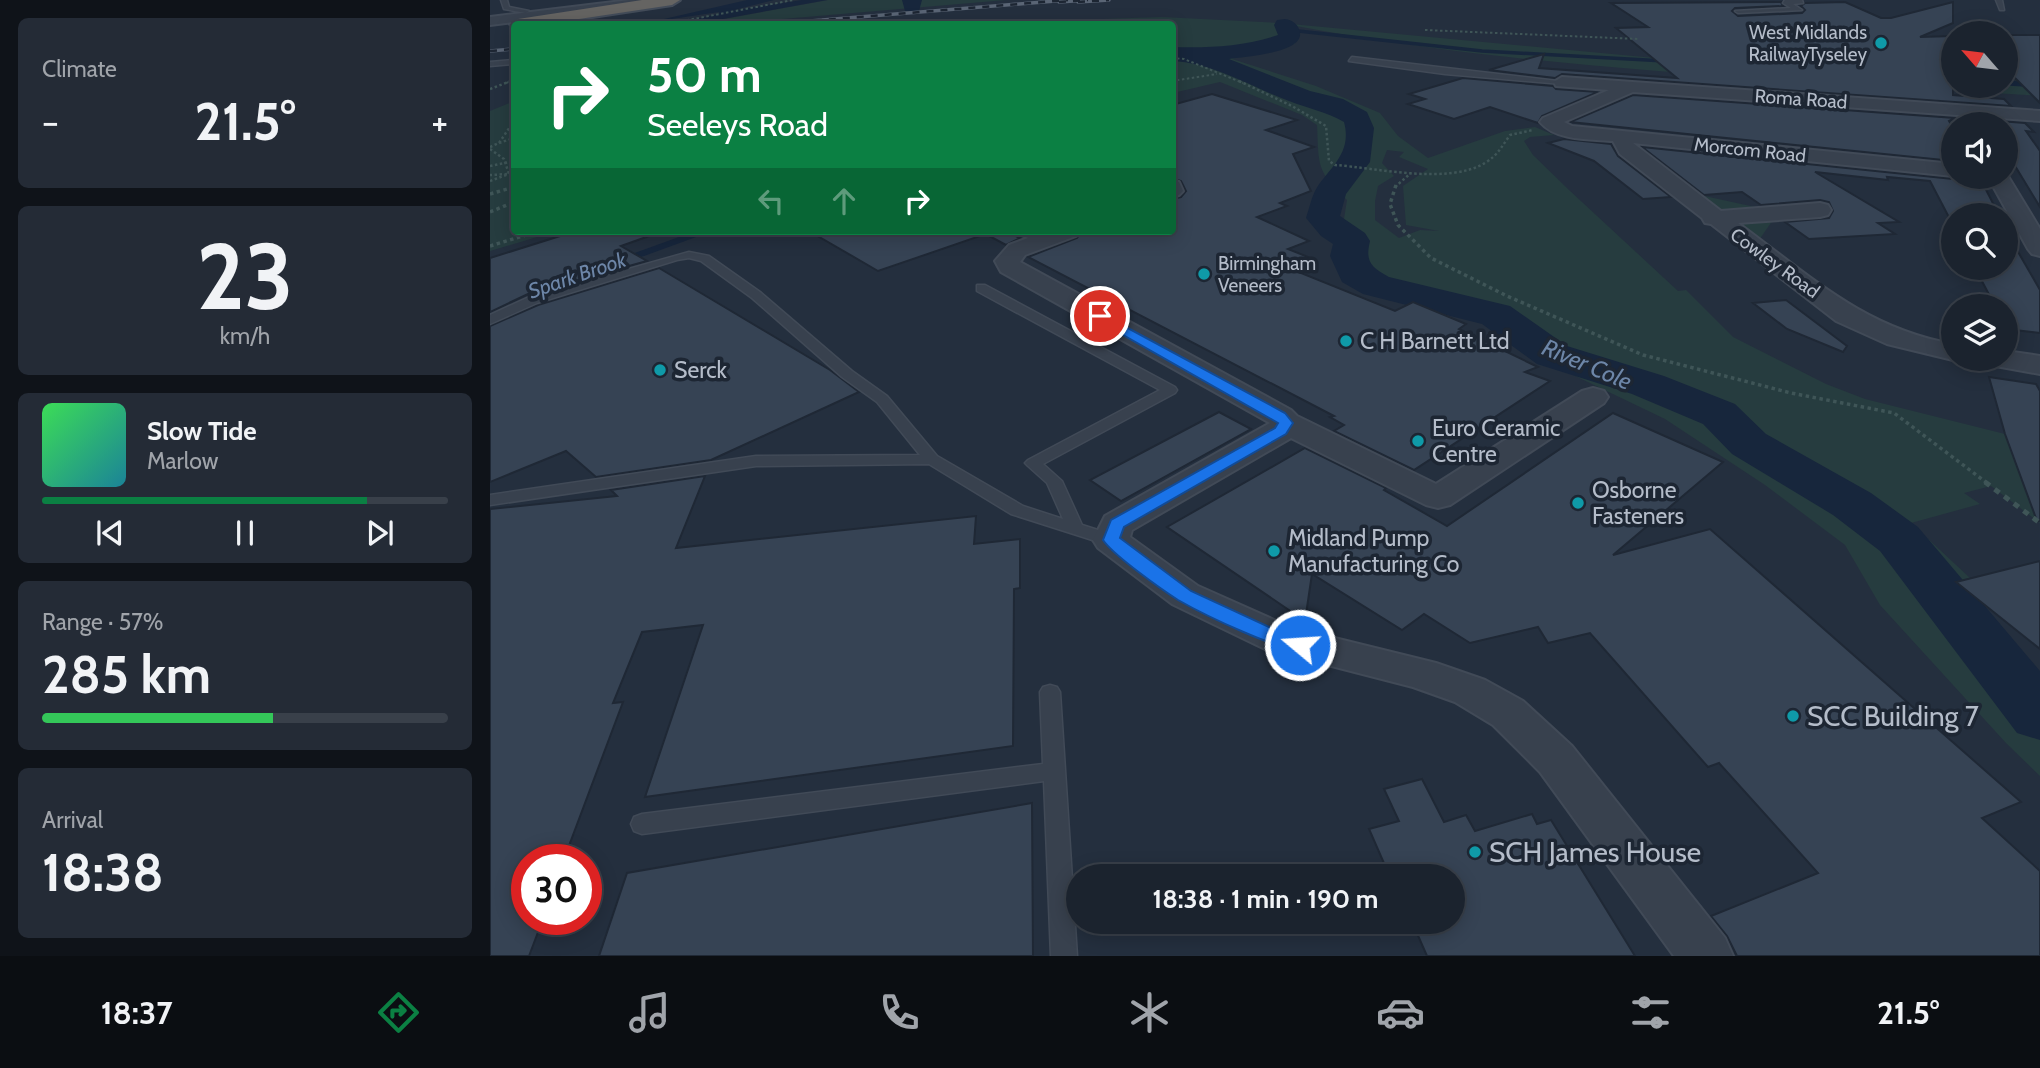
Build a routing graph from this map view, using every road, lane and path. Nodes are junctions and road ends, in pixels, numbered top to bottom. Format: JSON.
{"nodes":[{"id":1,"x":504,"y":0,"type":"edge"},
{"id":2,"x":663,"y":0,"type":"edge"},
{"id":3,"x":793,"y":0,"type":"edge"},
{"id":4,"x":1798,"y":0,"type":"edge"},
{"id":5,"x":1999,"y":0,"type":"edge"},
{"id":6,"x":679,"y":1,"type":"edge"},
{"id":7,"x":2002,"y":9,"type":"dead end"},
{"id":8,"x":1738,"y":11,"type":"dead end"},
{"id":9,"x":554,"y":18,"type":"edge"},
{"id":10,"x":490,"y":20,"type":"edge"},
{"id":11,"x":516,"y":21,"type":"edge"},
{"id":12,"x":521,"y":21,"type":"edge"},
{"id":13,"x":533,"y":21,"type":"edge"},
{"id":14,"x":681,"y":21,"type":"edge"},
{"id":15,"x":511,"y":22,"type":"edge"},
{"id":16,"x":511,"y":25,"type":"edge"},
{"id":17,"x":490,"y":30,"type":"edge"},
{"id":18,"x":1425,"y":30,"type":"dead end"},
{"id":19,"x":1639,"y":39,"type":"dead end"},
{"id":20,"x":1176,"y":58,"type":"edge"},
{"id":21,"x":1352,"y":59,"type":"dead end"},
{"id":22,"x":511,"y":62,"type":"edge"},
{"id":23,"x":490,"y":64,"type":"edge"},
{"id":24,"x":1218,"y":74,"type":"junction"},
{"id":25,"x":1176,"y":80,"type":"edge"},
{"id":26,"x":511,"y":81,"type":"edge"},
{"id":27,"x":1562,"y":82,"type":"joint"},
{"id":28,"x":1631,"y":87,"type":"junction"},
{"id":29,"x":490,"y":89,"type":"edge"},
{"id":30,"x":1941,"y":115,"type":"edge"},
{"id":31,"x":2018,"y":116,"type":"edge"},
{"id":32,"x":2040,"y":116,"type":"edge"},
{"id":33,"x":1549,"y":122,"type":"junction"},
{"id":34,"x":511,"y":125,"type":"edge"},
{"id":35,"x":1621,"y":137,"type":"junction"},
{"id":36,"x":511,"y":139,"type":"edge"},
{"id":37,"x":499,"y":143,"type":"junction"},
{"id":38,"x":490,"y":148,"type":"edge"},
{"id":39,"x":511,"y":161,"type":"edge"},
{"id":40,"x":505,"y":162,"type":"junction"},
{"id":41,"x":490,"y":166,"type":"edge"},
{"id":42,"x":1941,"y":169,"type":"edge"},
{"id":43,"x":1411,"y":173,"type":"junction"},
{"id":44,"x":509,"y":174,"type":"junction"},
{"id":45,"x":490,"y":175,"type":"edge"},
{"id":46,"x":492,"y":180,"type":"edge"},
{"id":47,"x":511,"y":188,"type":"edge"},
{"id":48,"x":2005,"y":189,"type":"edge"},
{"id":49,"x":490,"y":194,"type":"edge"},
{"id":50,"x":511,"y":203,"type":"edge"},
{"id":51,"x":1820,"y":210,"type":"dead end"},
{"id":52,"x":490,"y":212,"type":"edge"},
{"id":53,"x":1713,"y":218,"type":"junction"},
{"id":54,"x":526,"y":235,"type":"edge"},
{"id":55,"x":1040,"y":235,"type":"edge"},
{"id":56,"x":490,"y":246,"type":"edge"},
{"id":57,"x":2040,"y":249,"type":"edge"},
{"id":58,"x":981,"y":288,"type":"dead end"},
{"id":59,"x":490,"y":320,"type":"edge"},
{"id":60,"x":1941,"y":349,"type":"edge"},
{"id":61,"x":2018,"y":362,"type":"edge"},
{"id":62,"x":2040,"y":365,"type":"edge"},
{"id":63,"x":1593,"y":397,"type":"dead end"},
{"id":64,"x":1286,"y":423,"type":"junction"},
{"id":65,"x":932,"y":459,"type":"junction"},
{"id":66,"x":490,"y":500,"type":"edge"},
{"id":67,"x":2040,"y":523,"type":"edge"},
{"id":68,"x":1075,"y":528,"type":"junction"},
{"id":69,"x":1111,"y":540,"type":"junction"},
{"id":70,"x":1050,"y":692,"type":"dead end"},
{"id":71,"x":1055,"y":771,"type":"junction"},
{"id":72,"x":642,"y":824,"type":"dead end"},
{"id":73,"x":1064,"y":956,"type":"edge"},
{"id":74,"x":1706,"y":956,"type":"edge"}],
"edges":[{"from":1,"to":11,"type":"lane"},
{"from":2,"to":9,"type":"street"},
{"from":3,"to":14,"type":"path"},
{"from":4,"to":8,"type":"lane"},
{"from":5,"to":7,"type":"lane"},
{"from":6,"to":9,"type":"highway"},
{"from":6,"to":13,"type":"highway"},
{"from":9,"to":10,"type":"street"},
{"from":9,"to":12,"type":"street"},
{"from":10,"to":15,"type":"street"},
{"from":16,"to":17,"type":"highway"},
{"from":18,"to":19,"type":"path"},
{"from":20,"to":24,"type":"path"},
{"from":21,"to":27,"type":"lane"},
{"from":22,"to":23,"type":"lane"},
{"from":24,"to":25,"type":"path"},
{"from":24,"to":43,"type":"path"},
{"from":26,"to":29,"type":"path"},
{"from":27,"to":28,"type":"street","name":"Roma Road"},
{"from":28,"to":30,"type":"street","name":"Roma Road"},
{"from":28,"to":33,"type":"street"},
{"from":31,"to":32,"type":"street","name":"Roma Road"},
{"from":33,"to":35,"type":"street","name":"Morcom Road"},
{"from":33,"to":43,"type":"path"},
{"from":34,"to":37,"type":"path"},
{"from":35,"to":42,"type":"street","name":"Morcom Road"},
{"from":35,"to":53,"type":"street","name":"Cowley Road"},
{"from":36,"to":37,"type":"path"},
{"from":37,"to":38,"type":"path"},
{"from":38,"to":40,"type":"path"},
{"from":39,"to":40,"type":"path"},
{"from":40,"to":41,"type":"path"},
{"from":40,"to":44,"type":"path"},
{"from":43,"to":67,"type":"path"},
{"from":44,"to":45,"type":"path"},
{"from":44,"to":46,"type":"path"},
{"from":46,"to":49,"type":"path"},
{"from":47,"to":49,"type":"path"},
{"from":48,"to":57,"type":"street"},
{"from":50,"to":52,"type":"path"},
{"from":51,"to":53,"type":"street"},
{"from":53,"to":60,"type":"street","name":"Cowley Road"},
{"from":54,"to":56,"type":"path"},
{"from":55,"to":64,"type":"street"},
{"from":58,"to":68,"type":"lane"},
{"from":59,"to":65,"type":"lane"},
{"from":61,"to":62,"type":"street"},
{"from":63,"to":64,"type":"street"},
{"from":64,"to":69,"type":"street"},
{"from":65,"to":66,"type":"lane"},
{"from":65,"to":68,"type":"lane"},
{"from":68,"to":69,"type":"lane"},
{"from":69,"to":74,"type":"street"},
{"from":70,"to":71,"type":"lane"},
{"from":71,"to":72,"type":"lane"},
{"from":71,"to":73,"type":"lane"}]}
